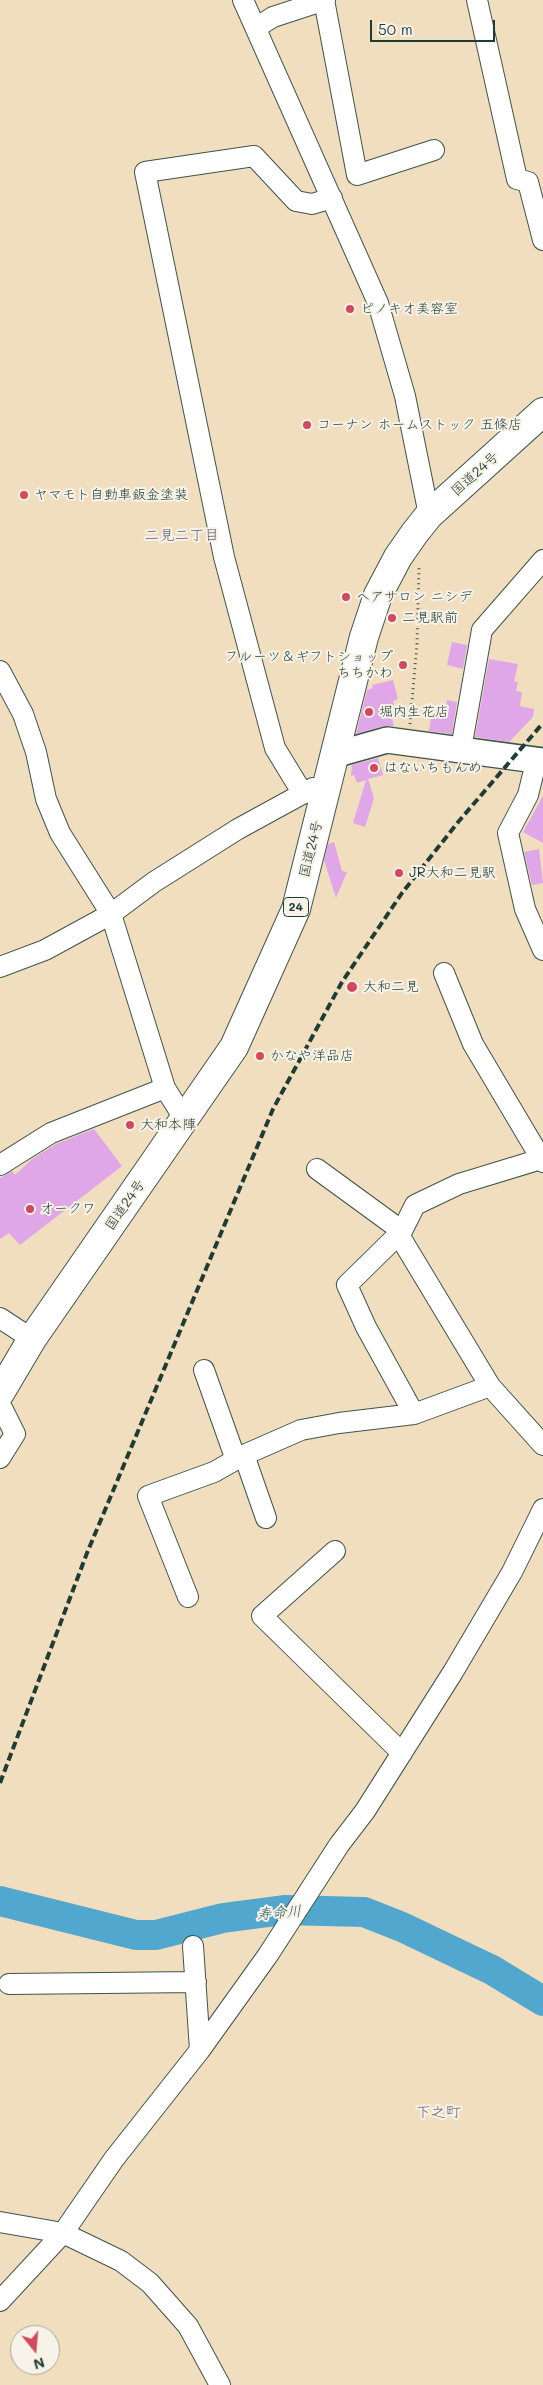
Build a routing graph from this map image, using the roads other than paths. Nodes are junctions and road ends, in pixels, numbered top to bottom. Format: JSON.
{"nodes":[{"id":1,"x":243,"y":0,"type":"edge"},
{"id":2,"x":324,"y":0,"type":"edge"},
{"id":3,"x":476,"y":0,"type":"edge"},
{"id":4,"x":257,"y":26,"type":"junction"},
{"id":5,"x":434,"y":150,"type":"dead end"},
{"id":6,"x":332,"y":198,"type":"junction"},
{"id":7,"x":543,"y":240,"type":"edge"},
{"id":8,"x":543,"y":412,"type":"edge"},
{"id":9,"x":422,"y":525,"type":"junction"},
{"id":10,"x":543,"y":560,"type":"edge"},
{"id":11,"x":0,"y":671,"type":"edge"},
{"id":12,"x":461,"y":749,"type":"junction"},
{"id":13,"x":539,"y":762,"type":"edge"},
{"id":14,"x":331,"y":767,"type":"junction"},
{"id":15,"x":303,"y":794,"type":"junction"},
{"id":16,"x":110,"y":914,"type":"junction"},
{"id":17,"x":543,"y":950,"type":"edge"},
{"id":18,"x":0,"y":968,"type":"edge"},
{"id":19,"x":444,"y":973,"type":"dead end"},
{"id":20,"x":165,"y":1088,"type":"junction"},
{"id":21,"x":185,"y":1120,"type":"junction"},
{"id":22,"x":542,"y":1159,"type":"edge"},
{"id":23,"x":0,"y":1165,"type":"edge"},
{"id":24,"x":317,"y":1169,"type":"dead end"},
{"id":25,"x":401,"y":1233,"type":"junction"},
{"id":26,"x":0,"y":1318,"type":"edge"},
{"id":27,"x":32,"y":1339,"type":"junction"},
{"id":28,"x":204,"y":1370,"type":"dead end"},
{"id":29,"x":490,"y":1386,"type":"junction"},
{"id":30,"x":0,"y":1393,"type":"edge"},
{"id":31,"x":0,"y":1404,"type":"edge"},
{"id":32,"x":414,"y":1414,"type":"junction"},
{"id":33,"x":543,"y":1446,"type":"edge"},
{"id":34,"x":240,"y":1457,"type":"junction"},
{"id":35,"x":0,"y":1458,"type":"edge"},
{"id":36,"x":543,"y":1509,"type":"edge"},
{"id":37,"x":266,"y":1518,"type":"dead end"},
{"id":38,"x":335,"y":1551,"type":"dead end"},
{"id":39,"x":188,"y":1597,"type":"dead end"},
{"id":40,"x":402,"y":1753,"type":"junction"},
{"id":41,"x":193,"y":1946,"type":"dead end"},
{"id":42,"x":196,"y":1982,"type":"junction"},
{"id":43,"x":9,"y":1984,"type":"dead end"},
{"id":44,"x":200,"y":2050,"type":"junction"},
{"id":45,"x":0,"y":2222,"type":"edge"},
{"id":46,"x":63,"y":2233,"type":"junction"},
{"id":47,"x":0,"y":2301,"type":"edge"},
{"id":48,"x":220,"y":2385,"type":"edge"}],
"edges":[{"from":1,"to":4,"type":"street"},
{"from":2,"to":4,"type":"street"},
{"from":2,"to":5,"type":"street"},
{"from":3,"to":7,"type":"street"},
{"from":4,"to":6,"type":"street"},
{"from":6,"to":9,"type":"street"},
{"from":6,"to":15,"type":"street"},
{"from":8,"to":9,"type":"highway","name":"国道24号","number":"24"},
{"from":9,"to":14,"type":"highway","name":"国道24号","number":"24"},
{"from":10,"to":12,"type":"street"},
{"from":11,"to":16,"type":"street"},
{"from":12,"to":13,"type":"main road"},
{"from":12,"to":14,"type":"main road"},
{"from":13,"to":17,"type":"street"},
{"from":14,"to":15,"type":"street"},
{"from":14,"to":21,"type":"highway","name":"国道24号","number":"24"},
{"from":15,"to":16,"type":"street"},
{"from":16,"to":18,"type":"street"},
{"from":16,"to":20,"type":"street"},
{"from":19,"to":22,"type":"street"},
{"from":20,"to":21,"type":"street"},
{"from":20,"to":23,"type":"street"},
{"from":21,"to":27,"type":"highway","name":"国道24号","number":"24"},
{"from":22,"to":25,"type":"street"},
{"from":24,"to":25,"type":"street"},
{"from":25,"to":29,"type":"street"},
{"from":25,"to":32,"type":"street"},
{"from":26,"to":27,"type":"street"},
{"from":27,"to":30,"type":"highway","name":"国道24号","number":"24"},
{"from":28,"to":34,"type":"street"},
{"from":29,"to":32,"type":"street"},
{"from":29,"to":33,"type":"street"},
{"from":31,"to":35,"type":"street"},
{"from":32,"to":34,"type":"street"},
{"from":34,"to":37,"type":"street"},
{"from":34,"to":39,"type":"street"},
{"from":36,"to":40,"type":"street"},
{"from":38,"to":40,"type":"street"},
{"from":40,"to":44,"type":"street"},
{"from":41,"to":42,"type":"street"},
{"from":42,"to":43,"type":"street"},
{"from":42,"to":44,"type":"street"},
{"from":44,"to":46,"type":"street"},
{"from":45,"to":46,"type":"street"},
{"from":46,"to":47,"type":"street"},
{"from":46,"to":48,"type":"street"}]}
